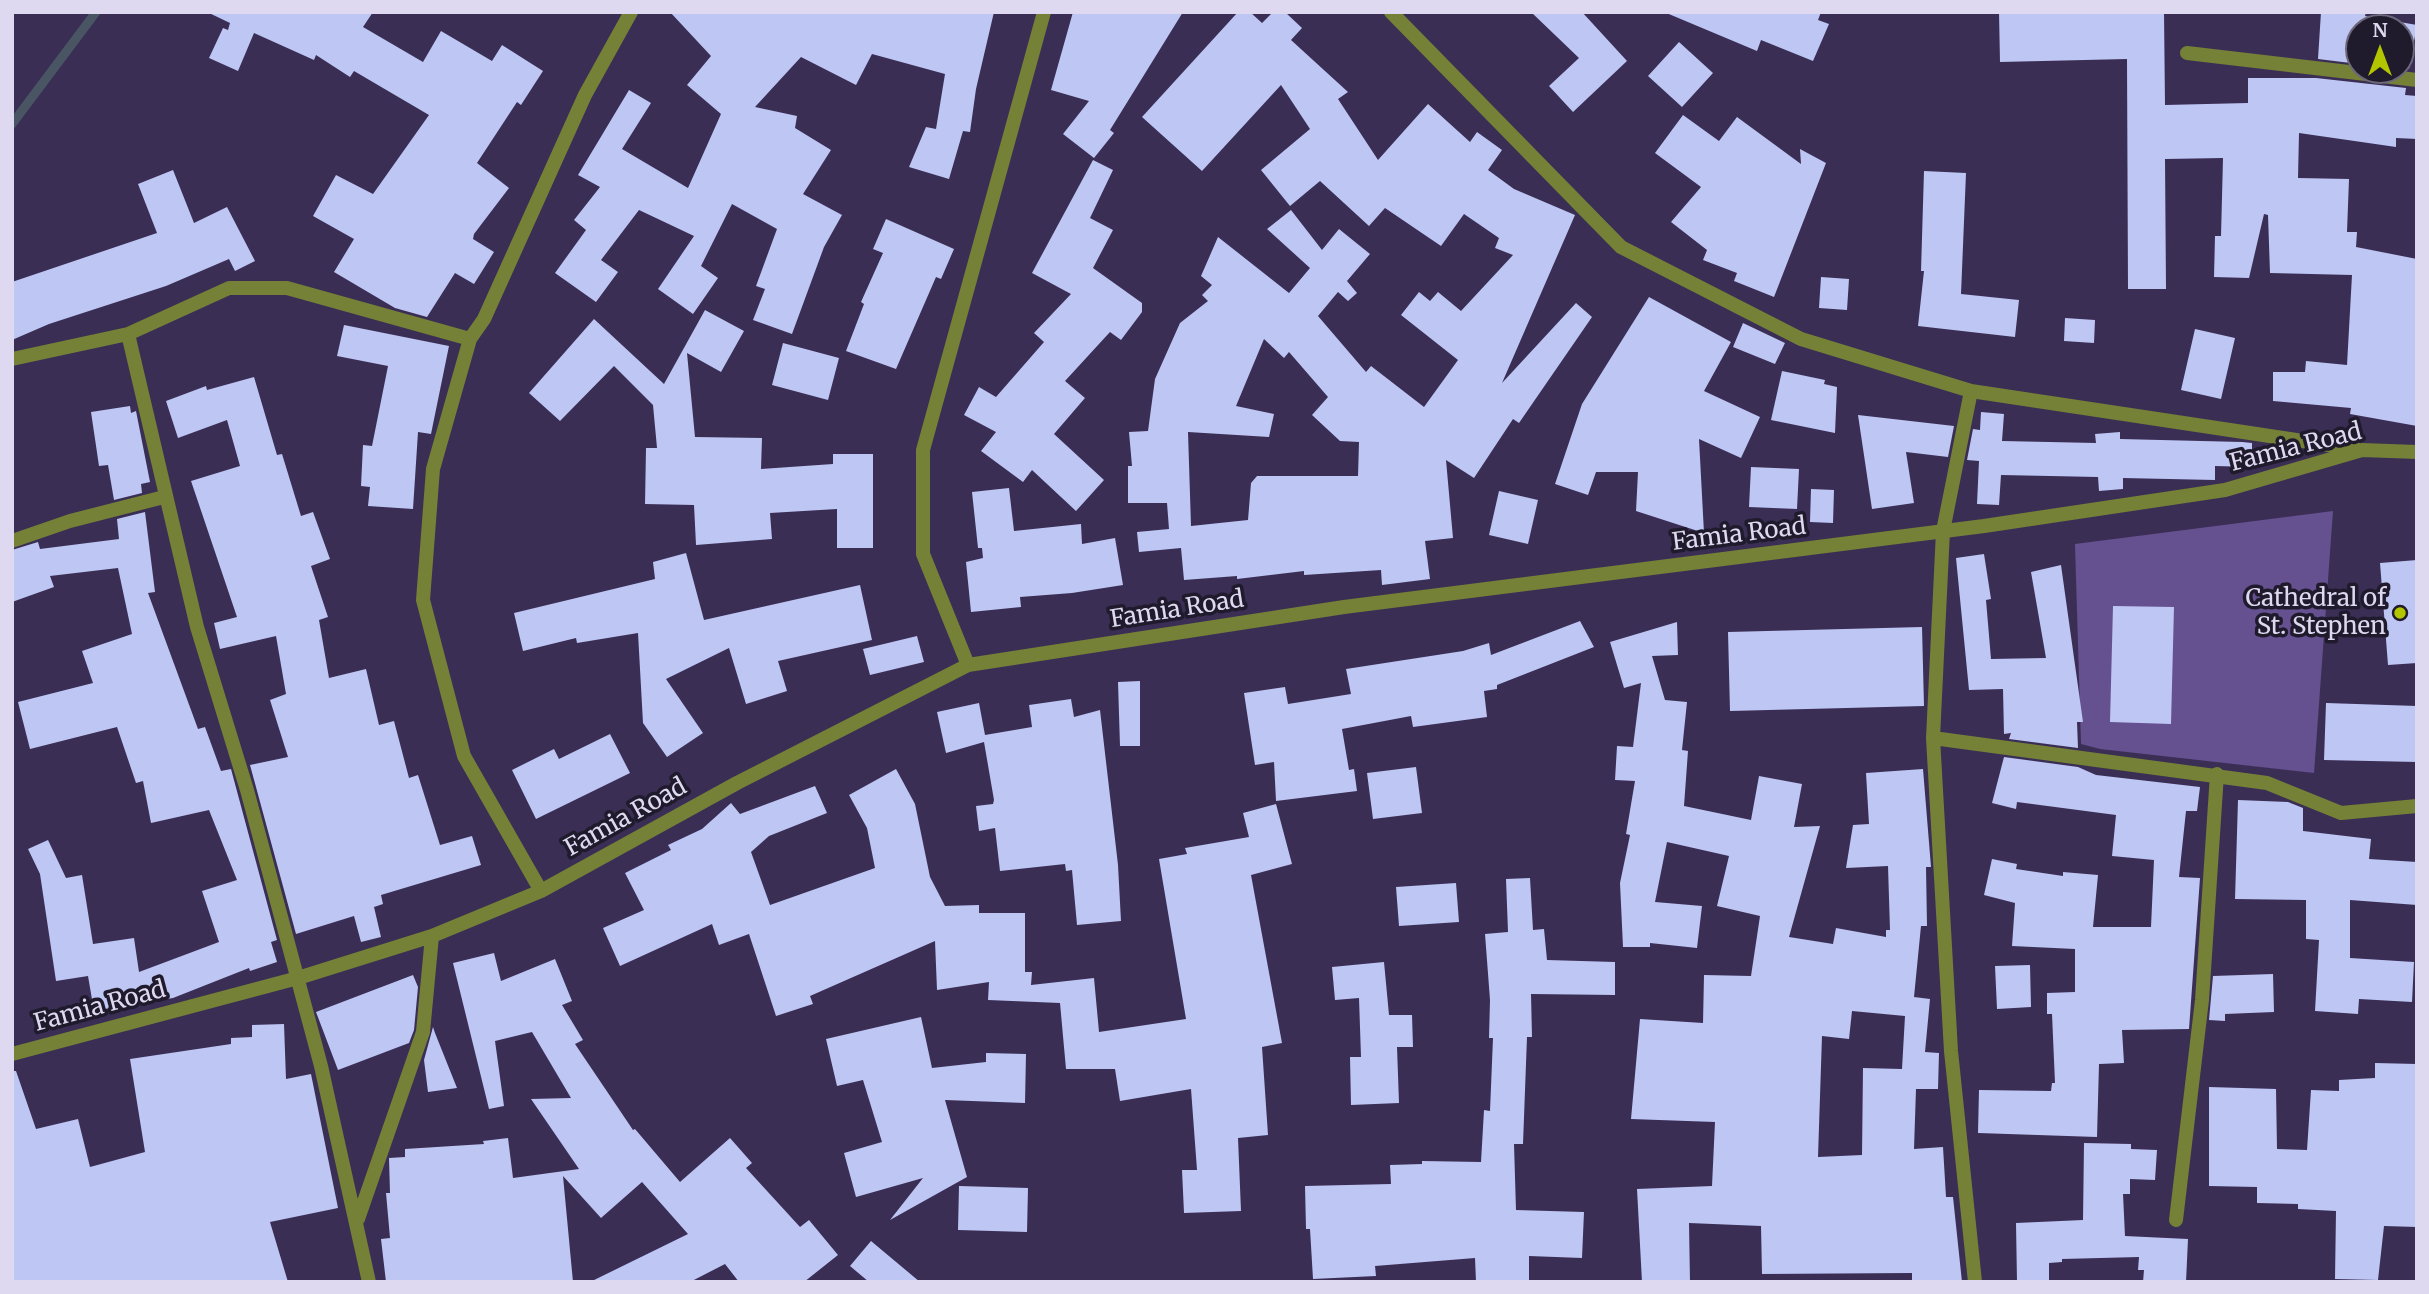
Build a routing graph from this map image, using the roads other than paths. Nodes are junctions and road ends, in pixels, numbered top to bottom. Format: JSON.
{"nodes":[{"id":1,"x":631,"y":12,"type":"edge"},
{"id":2,"x":1044,"y":12,"type":"edge"},
{"id":3,"x":1391,"y":12,"type":"edge"},
{"id":4,"x":2187,"y":53,"type":"dead end"},
{"id":5,"x":2417,"y":80,"type":"edge"},
{"id":6,"x":128,"y":334,"type":"junction"},
{"id":7,"x":470,"y":339,"type":"junction"},
{"id":8,"x":12,"y":359,"type":"edge"},
{"id":9,"x":1971,"y":391,"type":"junction"},
{"id":10,"x":2362,"y":450,"type":"junction"},
{"id":11,"x":2417,"y":452,"type":"edge"},
{"id":12,"x":164,"y":497,"type":"junction"},
{"id":13,"x":1943,"y":531,"type":"junction"},
{"id":14,"x":12,"y":541,"type":"edge"},
{"id":15,"x":968,"y":665,"type":"junction"},
{"id":16,"x":1933,"y":738,"type":"junction"},
{"id":17,"x":2217,"y":774,"type":"junction"},
{"id":18,"x":2417,"y":806,"type":"edge"},
{"id":19,"x":541,"y":891,"type":"junction"},
{"id":20,"x":432,"y":936,"type":"junction"},
{"id":21,"x":298,"y":978,"type":"junction"},
{"id":22,"x":12,"y":1054,"type":"edge"},
{"id":23,"x":357,"y":1220,"type":"junction"},
{"id":24,"x":2176,"y":1220,"type":"dead end"},
{"id":25,"x":369,"y":1282,"type":"edge"},
{"id":26,"x":1975,"y":1282,"type":"edge"}],
"edges":[{"from":1,"to":7,"type":"street"},
{"from":2,"to":15,"type":"street"},
{"from":3,"to":9,"type":"street"},
{"from":4,"to":5,"type":"street"},
{"from":6,"to":7,"type":"street"},
{"from":6,"to":8,"type":"street"},
{"from":6,"to":12,"type":"street"},
{"from":7,"to":19,"type":"street"},
{"from":9,"to":10,"type":"street"},
{"from":9,"to":13,"type":"street"},
{"from":10,"to":11,"type":"street","name":"Famia Road"},
{"from":10,"to":13,"type":"street","name":"Famia Road"},
{"from":12,"to":14,"type":"street"},
{"from":12,"to":21,"type":"street"},
{"from":13,"to":15,"type":"street","name":"Famia Road"},
{"from":13,"to":16,"type":"street"},
{"from":15,"to":19,"type":"street","name":"Famia Road"},
{"from":16,"to":17,"type":"street"},
{"from":16,"to":26,"type":"street"},
{"from":17,"to":18,"type":"street"},
{"from":17,"to":24,"type":"street"},
{"from":19,"to":20,"type":"street","name":"Famia Road"},
{"from":20,"to":21,"type":"street","name":"Famia Road"},
{"from":20,"to":23,"type":"street"},
{"from":21,"to":22,"type":"street","name":"Famia Road"},
{"from":21,"to":23,"type":"street"},
{"from":23,"to":25,"type":"street"}]}
